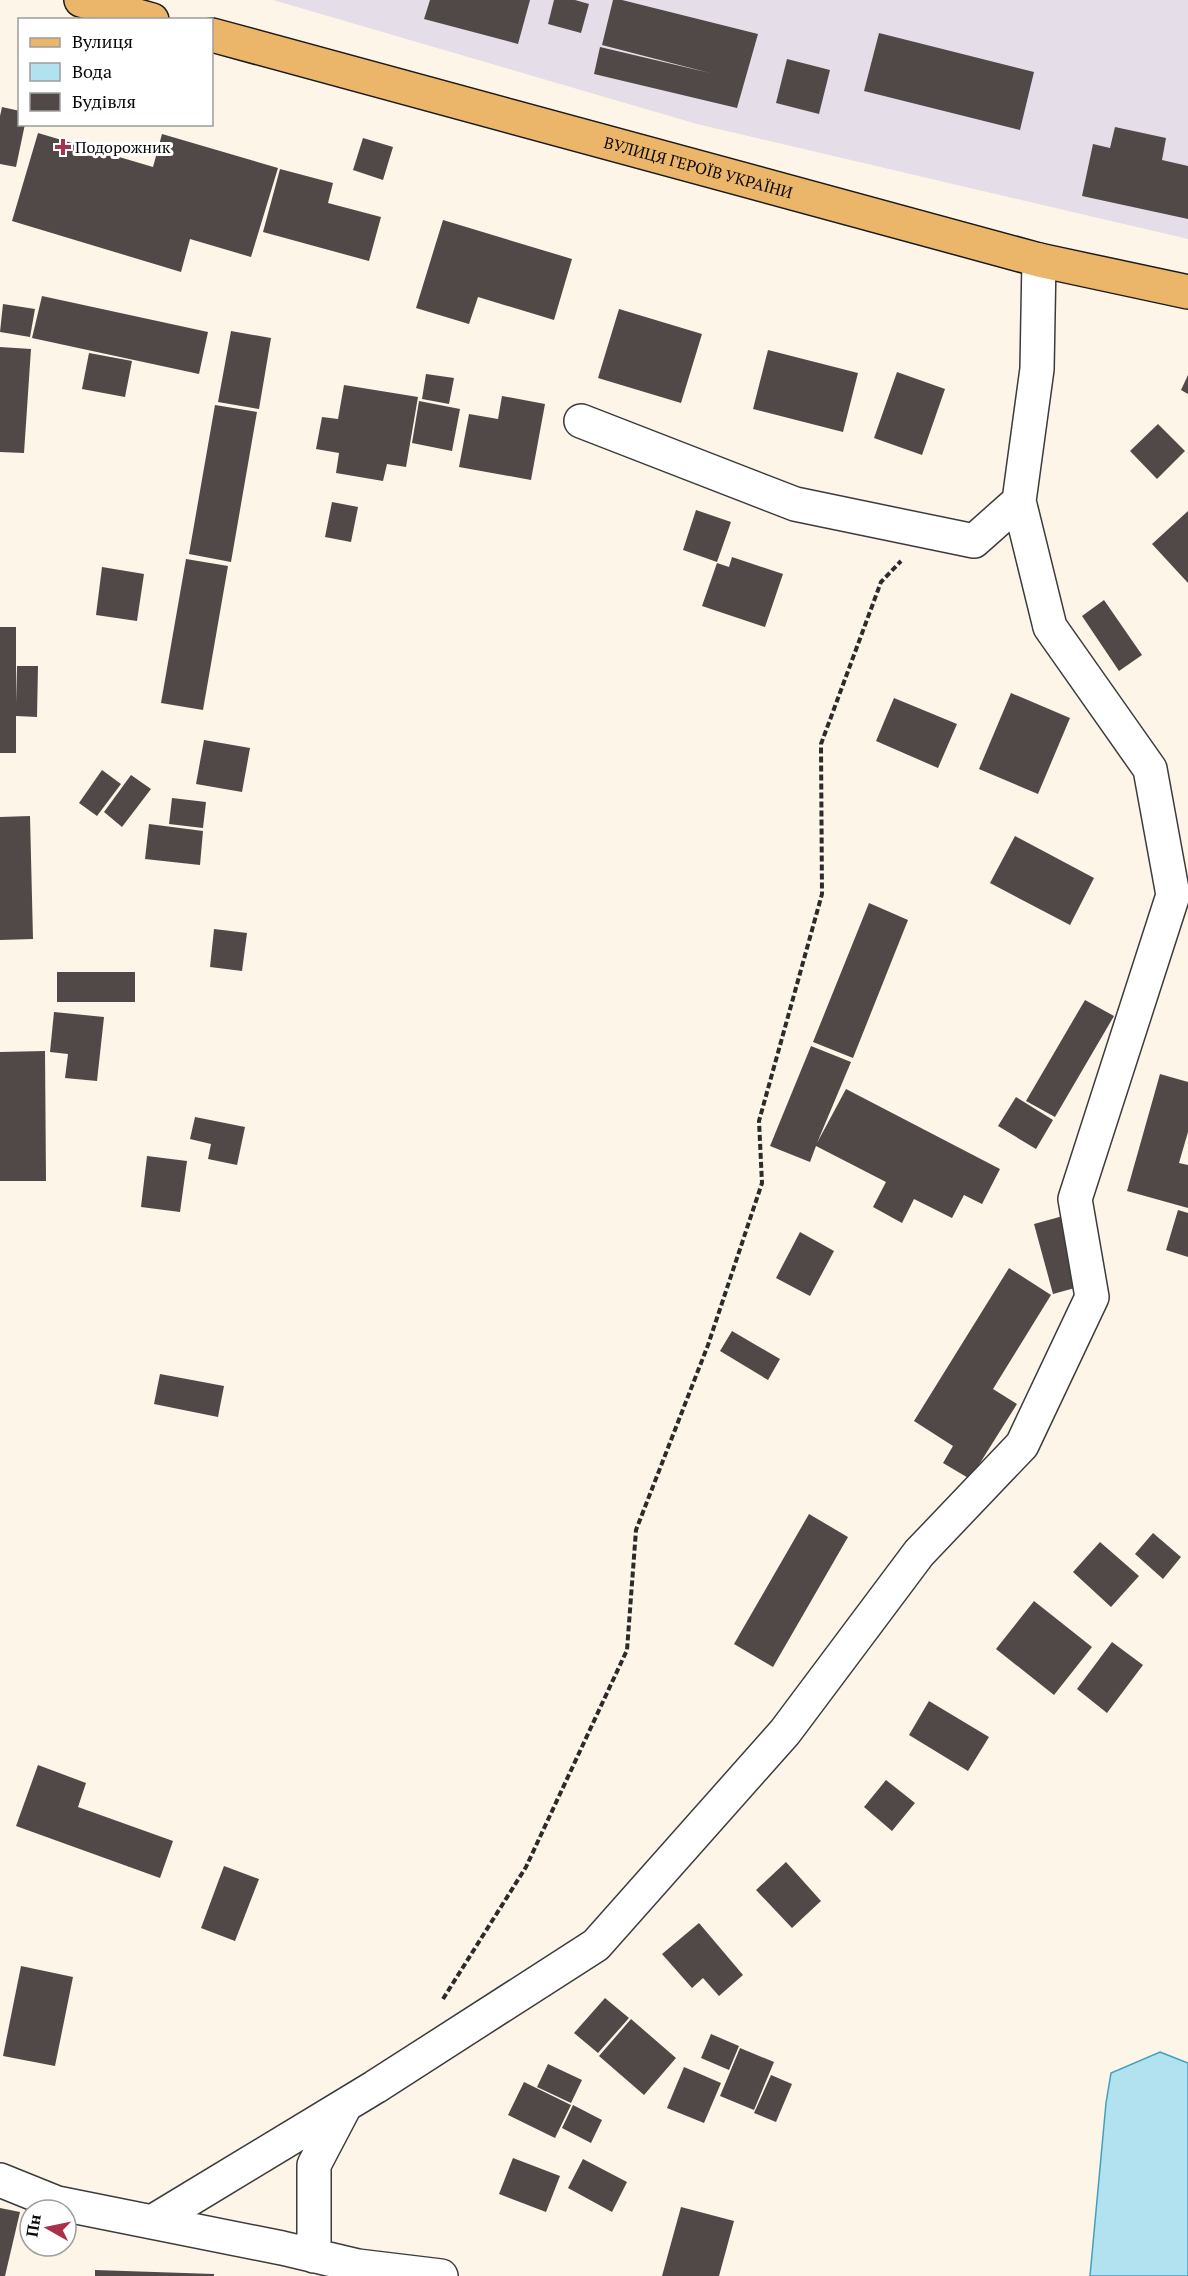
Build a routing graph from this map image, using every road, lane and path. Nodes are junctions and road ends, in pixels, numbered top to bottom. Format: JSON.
{"nodes":[{"id":1,"x":84,"y":0,"type":"edge"},
{"id":2,"x":145,"y":18,"type":"edge"},
{"id":3,"x":213,"y":35,"type":"edge"},
{"id":4,"x":1040,"y":260,"type":"junction"},
{"id":5,"x":1188,"y":292,"type":"edge"},
{"id":6,"x":581,"y":422,"type":"dead end"},
{"id":7,"x":1019,"y":501,"type":"junction"},
{"id":8,"x":928,"y":531,"type":"junction"},
{"id":9,"x":438,"y":2007,"type":"dead end"},
{"id":10,"x":345,"y":2106,"type":"junction"},
{"id":11,"x":0,"y":2180,"type":"edge"},
{"id":12,"x":152,"y":2222,"type":"junction"},
{"id":13,"x":314,"y":2256,"type":"junction"},
{"id":14,"x":360,"y":2271,"type":"edge"},
{"id":15,"x":441,"y":2276,"type":"edge"}],
"edges":[{"from":1,"to":2,"type":"main road"},
{"from":3,"to":4,"type":"main road","name":"ВУЛИЦЯ ГЕРОЇВ УКРАЇНИ"},
{"from":4,"to":5,"type":"main road","name":"ВУЛИЦЯ ГЕРОЇВ УКРАЇНИ"},
{"from":4,"to":7,"type":"street"},
{"from":6,"to":8,"type":"street"},
{"from":7,"to":8,"type":"street"},
{"from":7,"to":10,"type":"street"},
{"from":8,"to":9,"type":"path"},
{"from":10,"to":12,"type":"street"},
{"from":10,"to":13,"type":"street"},
{"from":11,"to":12,"type":"street"},
{"from":12,"to":13,"type":"street"},
{"from":13,"to":14,"type":"street"},
{"from":14,"to":15,"type":"street"}]}
